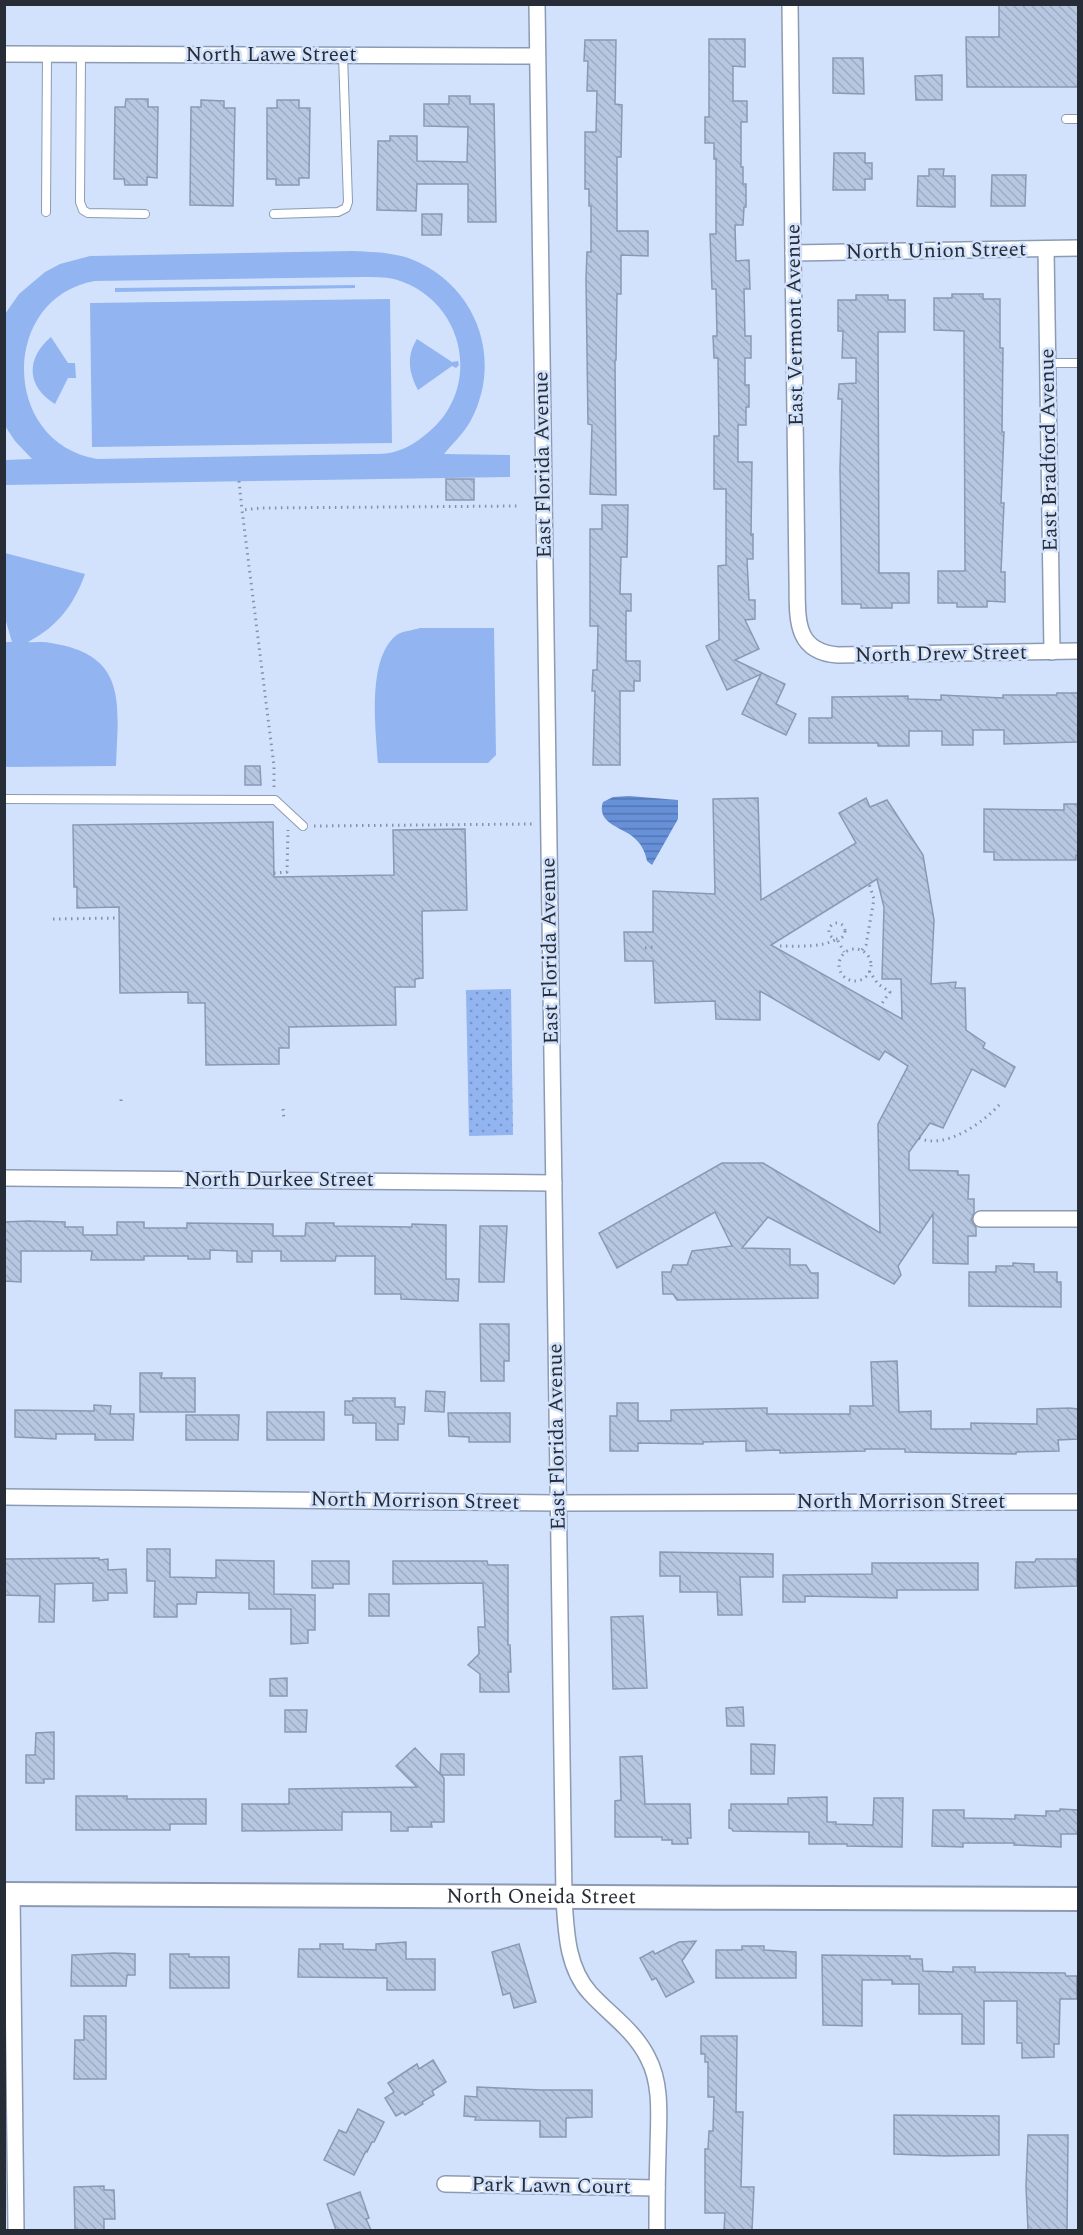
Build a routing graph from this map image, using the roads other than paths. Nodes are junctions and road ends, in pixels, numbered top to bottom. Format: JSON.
{"nodes":[{"id":1,"x":537,"y":4,"type":"edge"},
{"id":2,"x":790,"y":4,"type":"edge"},
{"id":3,"x":4,"y":54,"type":"edge"},
{"id":4,"x":47,"y":54,"type":"junction"},
{"id":5,"x":81,"y":55,"type":"junction"},
{"id":6,"x":343,"y":55,"type":"junction"},
{"id":7,"x":537,"y":56,"type":"junction"},
{"id":8,"x":1066,"y":119,"type":"dead end"},
{"id":9,"x":1078,"y":119,"type":"edge"},
{"id":10,"x":46,"y":212,"type":"dead end"},
{"id":11,"x":145,"y":214,"type":"dead end"},
{"id":12,"x":274,"y":214,"type":"dead end"},
{"id":13,"x":1078,"y":248,"type":"edge"},
{"id":14,"x":1046,"y":249,"type":"junction"},
{"id":15,"x":793,"y":253,"type":"junction"},
{"id":16,"x":1048,"y":363,"type":"junction"},
{"id":17,"x":1078,"y":363,"type":"edge"},
{"id":18,"x":807,"y":643,"type":"joint"},
{"id":19,"x":1078,"y":651,"type":"edge"},
{"id":20,"x":1052,"y":652,"type":"junction"},
{"id":21,"x":4,"y":800,"type":"edge"},
{"id":22,"x":303,"y":826,"type":"road end"},
{"id":23,"x":4,"y":1178,"type":"edge"},
{"id":24,"x":554,"y":1183,"type":"junction"},
{"id":25,"x":981,"y":1219,"type":"dead end"},
{"id":26,"x":1078,"y":1219,"type":"edge"},
{"id":27,"x":4,"y":1497,"type":"edge"},
{"id":28,"x":1078,"y":1502,"type":"edge"},
{"id":29,"x":557,"y":1503,"type":"junction"},
{"id":30,"x":8,"y":1894,"type":"edge"},
{"id":31,"x":564,"y":1898,"type":"junction"},
{"id":32,"x":1078,"y":1899,"type":"edge"},
{"id":33,"x":445,"y":2184,"type":"dead end"},
{"id":34,"x":657,"y":2187,"type":"junction"},
{"id":35,"x":16,"y":2230,"type":"edge"},
{"id":36,"x":657,"y":2230,"type":"edge"}],
"edges":[{"from":1,"to":7,"type":"street","name":"East Florida Avenue"},
{"from":2,"to":15,"type":"street","name":"East Vermont Avenue"},
{"from":3,"to":4,"type":"street","name":"North Lawe Street"},
{"from":4,"to":5,"type":"street","name":"North Lawe Street"},
{"from":4,"to":10,"type":"lane"},
{"from":5,"to":6,"type":"street","name":"North Lawe Street"},
{"from":5,"to":11,"type":"lane"},
{"from":6,"to":7,"type":"street","name":"North Lawe Street"},
{"from":6,"to":12,"type":"lane"},
{"from":7,"to":24,"type":"street","name":"East Florida Avenue"},
{"from":8,"to":9,"type":"lane"},
{"from":13,"to":14,"type":"street","name":"North Union Street"},
{"from":14,"to":15,"type":"street","name":"North Union Street"},
{"from":14,"to":16,"type":"street","name":"East Bradford Avenue"},
{"from":15,"to":18,"type":"street","name":"East Vermont Avenue"},
{"from":16,"to":17,"type":"lane"},
{"from":16,"to":20,"type":"street","name":"East Bradford Avenue"},
{"from":18,"to":20,"type":"street","name":"North Drew Street"},
{"from":19,"to":20,"type":"street","name":"North Drew Street"},
{"from":21,"to":22,"type":"lane"},
{"from":23,"to":24,"type":"street","name":"North Durkee Street"},
{"from":24,"to":29,"type":"street","name":"East Florida Avenue"},
{"from":25,"to":26,"type":"street"},
{"from":27,"to":29,"type":"street","name":"North Morrison Street"},
{"from":28,"to":29,"type":"street","name":"North Morrison Street"},
{"from":29,"to":31,"type":"street","name":"East Florida Avenue"},
{"from":30,"to":31,"type":"street","name":"North Oneida Street"},
{"from":30,"to":35,"type":"street"},
{"from":31,"to":32,"type":"street","name":"North Oneida Street"},
{"from":31,"to":34,"type":"street","name":"East Florida Avenue"},
{"from":33,"to":34,"type":"street","name":"Park Lawn Court"},
{"from":34,"to":36,"type":"street","name":"East Florida Avenue"}]}
